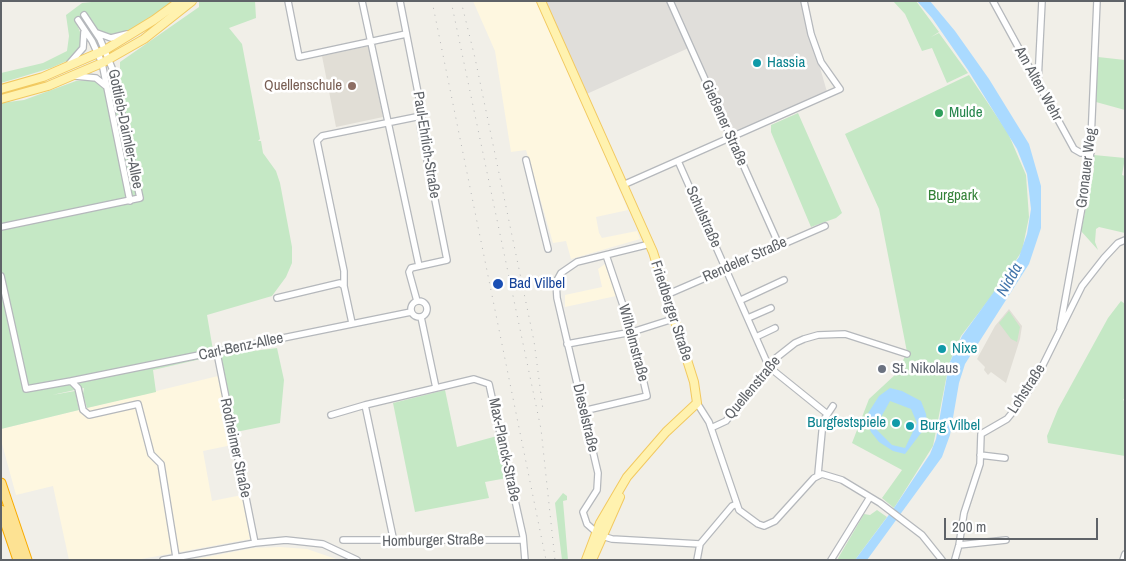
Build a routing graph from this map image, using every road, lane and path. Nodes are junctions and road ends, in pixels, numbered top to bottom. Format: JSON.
{"nodes":[{"id":1,"x":180,"y":1,"type":"edge"},
{"id":2,"x":192,"y":1,"type":"edge"},
{"id":3,"x":288,"y":1,"type":"edge"},
{"id":4,"x":362,"y":1,"type":"edge"},
{"id":5,"x":400,"y":1,"type":"edge"},
{"id":6,"x":541,"y":1,"type":"edge"},
{"id":7,"x":670,"y":1,"type":"edge"},
{"id":8,"x":804,"y":1,"type":"edge"},
{"id":9,"x":993,"y":1,"type":"edge"},
{"id":10,"x":1042,"y":1,"type":"edge"},
{"id":11,"x":1097,"y":1,"type":"edge"},
{"id":12,"x":84,"y":15,"type":"dead end"},
{"id":13,"x":78,"y":20,"type":"dead end"},
{"id":14,"x":83,"y":27,"type":"junction"},
{"id":15,"x":138,"y":31,"type":"junction"},
{"id":16,"x":96,"y":32,"type":"junction"},
{"id":17,"x":406,"y":34,"type":"junction"},
{"id":18,"x":370,"y":40,"type":"junction"},
{"id":19,"x":102,"y":52,"type":"junction"},
{"id":20,"x":105,"y":61,"type":"junction"},
{"id":21,"x":65,"y":69,"type":"junction"},
{"id":22,"x":75,"y":76,"type":"junction"},
{"id":23,"x":1038,"y":84,"type":"junction"},
{"id":24,"x":108,"y":87,"type":"junction"},
{"id":25,"x":1,"y":89,"type":"edge"},
{"id":26,"x":1,"y":100,"type":"edge"},
{"id":27,"x":421,"y":116,"type":"junction"},
{"id":28,"x":387,"y":122,"type":"junction"},
{"id":29,"x":730,"y":137,"type":"junction"},
{"id":30,"x":1091,"y":152,"type":"junction"},
{"id":31,"x":526,"y":160,"type":"dead end"},
{"id":32,"x":678,"y":160,"type":"junction"},
{"id":33,"x":623,"y":185,"type":"junction"},
{"id":34,"x":130,"y":201,"type":"junction"},
{"id":35,"x":825,"y":226,"type":"dead end"},
{"id":36,"x":1,"y":227,"type":"edge"},
{"id":37,"x":1125,"y":240,"type":"edge"},
{"id":38,"x":650,"y":244,"type":"junction"},
{"id":39,"x":778,"y":246,"type":"junction"},
{"id":40,"x":548,"y":249,"type":"dead end"},
{"id":41,"x":606,"y":255,"type":"junction"},
{"id":42,"x":419,"y":266,"type":"junction"},
{"id":43,"x":726,"y":268,"type":"junction"},
{"id":44,"x":1,"y":276,"type":"edge"},
{"id":45,"x":784,"y":280,"type":"dead end"},
{"id":46,"x":342,"y":284,"type":"junction"},
{"id":47,"x":666,"y":295,"type":"junction"},
{"id":48,"x":277,"y":298,"type":"dead end"},
{"id":49,"x":741,"y":300,"type":"junction"},
{"id":50,"x":417,"y":301,"type":"junction"},
{"id":51,"x":771,"y":308,"type":"dead end"},
{"id":52,"x":411,"y":312,"type":"junction"},
{"id":53,"x":421,"y":317,"type":"junction"},
{"id":54,"x":748,"y":318,"type":"junction"},
{"id":55,"x":673,"y":319,"type":"junction"},
{"id":56,"x":352,"y":323,"type":"junction"},
{"id":57,"x":775,"y":328,"type":"dead end"},
{"id":58,"x":632,"y":332,"type":"junction"},
{"id":59,"x":1060,"y":333,"type":"junction"},
{"id":60,"x":756,"y":337,"type":"junction"},
{"id":61,"x":568,"y":344,"type":"junction"},
{"id":62,"x":217,"y":353,"type":"junction"},
{"id":63,"x":908,"y":354,"type":"dead end"},
{"id":64,"x":769,"y":366,"type":"junction"},
{"id":65,"x":71,"y":381,"type":"junction"},
{"id":66,"x":436,"y":388,"type":"junction"},
{"id":67,"x":697,"y":403,"type":"junction"},
{"id":68,"x":365,"y":405,"type":"junction"},
{"id":69,"x":832,"y":406,"type":"dead end"},
{"id":70,"x":583,"y":411,"type":"junction"},
{"id":71,"x":826,"y":413,"type":"junction"},
{"id":72,"x":330,"y":415,"type":"dead end"},
{"id":73,"x":711,"y":428,"type":"junction"},
{"id":74,"x":980,"y":455,"type":"junction"},
{"id":75,"x":1005,"y":458,"type":"dead end"},
{"id":76,"x":818,"y":474,"type":"junction"},
{"id":77,"x":1,"y":483,"type":"edge"},
{"id":78,"x":870,"y":497,"type":"junction"},
{"id":79,"x":737,"y":504,"type":"junction"},
{"id":80,"x":1,"y":510,"type":"edge"},
{"id":81,"x":599,"y":534,"type":"junction"},
{"id":82,"x":343,"y":540,"type":"dead end"},
{"id":83,"x":523,"y":540,"type":"junction"},
{"id":84,"x":1006,"y":540,"type":"dead end"},
{"id":85,"x":394,"y":542,"type":"junction"},
{"id":86,"x":255,"y":543,"type":"junction"},
{"id":87,"x":700,"y":544,"type":"junction"},
{"id":88,"x":960,"y":545,"type":"junction"},
{"id":89,"x":1125,"y":554,"type":"edge"},
{"id":90,"x":176,"y":557,"type":"junction"},
{"id":91,"x":592,"y":559,"type":"edge"},
{"id":92,"x":956,"y":559,"type":"edge"},
{"id":93,"x":18,"y":560,"type":"edge"},
{"id":94,"x":27,"y":560,"type":"edge"},
{"id":95,"x":163,"y":560,"type":"edge"},
{"id":96,"x":357,"y":560,"type":"edge"},
{"id":97,"x":525,"y":560,"type":"edge"},
{"id":98,"x":697,"y":560,"type":"edge"},
{"id":99,"x":831,"y":560,"type":"edge"},
{"id":100,"x":942,"y":560,"type":"edge"},
{"id":101,"x":948,"y":560,"type":"edge"},
{"id":102,"x":1123,"y":560,"type":"edge"}],
"edges":[{"from":1,"to":15,"type":"main road"},
{"from":2,"to":20,"type":"main road"},
{"from":3,"to":18,"type":"street"},
{"from":4,"to":18,"type":"street","name":"Paul-Ehrlich-Straße"},
{"from":5,"to":17,"type":"street","name":"Paul-Ehrlich-Straße"},
{"from":6,"to":33,"type":"main road","name":"Friedberger Straße"},
{"from":7,"to":29,"type":"street","name":"Gießener Straße"},
{"from":8,"to":29,"type":"street"},
{"from":9,"to":23,"type":"street","name":"Am Alten Wehr"},
{"from":10,"to":23,"type":"street"},
{"from":11,"to":30,"type":"street","name":"Gronauer Weg"},
{"from":12,"to":16,"type":"street"},
{"from":13,"to":14,"type":"street"},
{"from":14,"to":19,"type":"street"},
{"from":14,"to":21,"type":"street"},
{"from":15,"to":16,"type":"street"},
{"from":15,"to":19,"type":"main road"},
{"from":16,"to":19,"type":"street"},
{"from":17,"to":18,"type":"street"},
{"from":17,"to":27,"type":"street","name":"Paul-Ehrlich-Straße"},
{"from":18,"to":28,"type":"street","name":"Paul-Ehrlich-Straße"},
{"from":19,"to":20,"type":"street"},
{"from":19,"to":21,"type":"main road"},
{"from":20,"to":22,"type":"main road"},
{"from":20,"to":24,"type":"street","name":"Gottlieb-Daimler-Allee"},
{"from":20,"to":34,"type":"street","name":"Gottlieb-Daimler-Allee"},
{"from":21,"to":25,"type":"main road"},
{"from":22,"to":24,"type":"street","name":"Gottlieb-Daimler-Allee"},
{"from":22,"to":26,"type":"main road"},
{"from":23,"to":30,"type":"street","name":"Am Alten Wehr"},
{"from":24,"to":34,"type":"street","name":"Gottlieb-Daimler-Allee"},
{"from":27,"to":28,"type":"street"},
{"from":27,"to":42,"type":"street","name":"Paul-Ehrlich-Straße"},
{"from":28,"to":42,"type":"street","name":"Paul-Ehrlich-Straße"},
{"from":28,"to":46,"type":"street"},
{"from":29,"to":32,"type":"street"},
{"from":29,"to":39,"type":"street","name":"Gießener Straße"},
{"from":30,"to":59,"type":"street","name":"Gronauer Weg"},
{"from":31,"to":40,"type":"street"},
{"from":32,"to":33,"type":"street"},
{"from":32,"to":43,"type":"street","name":"Schulstraße"},
{"from":33,"to":38,"type":"main road","name":"Friedberger Straße"},
{"from":34,"to":36,"type":"street"},
{"from":35,"to":39,"type":"street","name":"Rendeler Straße"},
{"from":37,"to":59,"type":"street","name":"Lohstraße"},
{"from":38,"to":41,"type":"street"},
{"from":38,"to":47,"type":"main road","name":"Friedberger Straße"},
{"from":39,"to":43,"type":"street","name":"Rendeler Straße"},
{"from":41,"to":58,"type":"street","name":"Wilhelmstraße"},
{"from":41,"to":61,"type":"street","name":"Dieselstraße"},
{"from":42,"to":50,"type":"street"},
{"from":43,"to":47,"type":"street","name":"Rendeler Straße"},
{"from":43,"to":49,"type":"street","name":"Schulstraße"},
{"from":44,"to":65,"type":"street","name":"Carl-Benz-Allee"},
{"from":45,"to":49,"type":"street"},
{"from":46,"to":48,"type":"street"},
{"from":46,"to":56,"type":"street"},
{"from":47,"to":55,"type":"main road","name":"Friedberger Straße"},
{"from":49,"to":54,"type":"street","name":"Schulstraße"},
{"from":50,"to":52,"type":"street"},
{"from":50,"to":53,"type":"street"},
{"from":51,"to":54,"type":"street"},
{"from":52,"to":53,"type":"street"},
{"from":52,"to":56,"type":"street","name":"Carl-Benz-Allee"},
{"from":53,"to":66,"type":"street"},
{"from":54,"to":60,"type":"street","name":"Schulstraße"},
{"from":55,"to":58,"type":"street"},
{"from":55,"to":67,"type":"main road","name":"Friedberger Straße"},
{"from":56,"to":62,"type":"street","name":"Carl-Benz-Allee"},
{"from":57,"to":60,"type":"street"},
{"from":58,"to":61,"type":"street"},
{"from":58,"to":70,"type":"street","name":"Wilhelmstraße"},
{"from":59,"to":74,"type":"street","name":"Lohstraße"},
{"from":60,"to":64,"type":"street","name":"Schulstraße"},
{"from":61,"to":70,"type":"street","name":"Dieselstraße"},
{"from":62,"to":65,"type":"street","name":"Carl-Benz-Allee"},
{"from":62,"to":86,"type":"street","name":"Rodheimer Straße"},
{"from":63,"to":64,"type":"street","name":"Quellenstraße"},
{"from":64,"to":71,"type":"street","name":"Schulstraße"},
{"from":64,"to":73,"type":"street","name":"Quellenstraße"},
{"from":65,"to":90,"type":"street"},
{"from":66,"to":68,"type":"street","name":"Max-Planck-Straße"},
{"from":66,"to":83,"type":"street","name":"Max-Planck-Straße"},
{"from":67,"to":73,"type":"street","name":"Friedberger Straße"},
{"from":67,"to":81,"type":"main road"},
{"from":68,"to":72,"type":"street","name":"Max-Planck-Straße"},
{"from":68,"to":85,"type":"street"},
{"from":69,"to":71,"type":"street"},
{"from":70,"to":81,"type":"street","name":"Dieselstraße"},
{"from":71,"to":76,"type":"street"},
{"from":73,"to":79,"type":"street","name":"Friedberger Straße"},
{"from":74,"to":75,"type":"street"},
{"from":74,"to":88,"type":"street","name":"Lohstraße"},
{"from":76,"to":78,"type":"street"},
{"from":76,"to":79,"type":"street","name":"Friedberger Straße"},
{"from":77,"to":94,"type":"highway"},
{"from":78,"to":99,"type":"street"},
{"from":78,"to":100,"type":"street"},
{"from":79,"to":87,"type":"street"},
{"from":80,"to":93,"type":"highway"},
{"from":81,"to":87,"type":"street"},
{"from":81,"to":91,"type":"main road"},
{"from":82,"to":85,"type":"street","name":"Homburger Straße"},
{"from":83,"to":85,"type":"street","name":"Homburger Straße"},
{"from":83,"to":97,"type":"street","name":"Max-Planck-Straße"},
{"from":84,"to":88,"type":"street"},
{"from":86,"to":90,"type":"street"},
{"from":86,"to":96,"type":"street"},
{"from":87,"to":98,"type":"street"},
{"from":88,"to":92,"type":"street","name":"Lohstraße"},
{"from":89,"to":102,"type":"street"},
{"from":90,"to":95,"type":"street"},
{"from":92,"to":101,"type":"street"}]}
